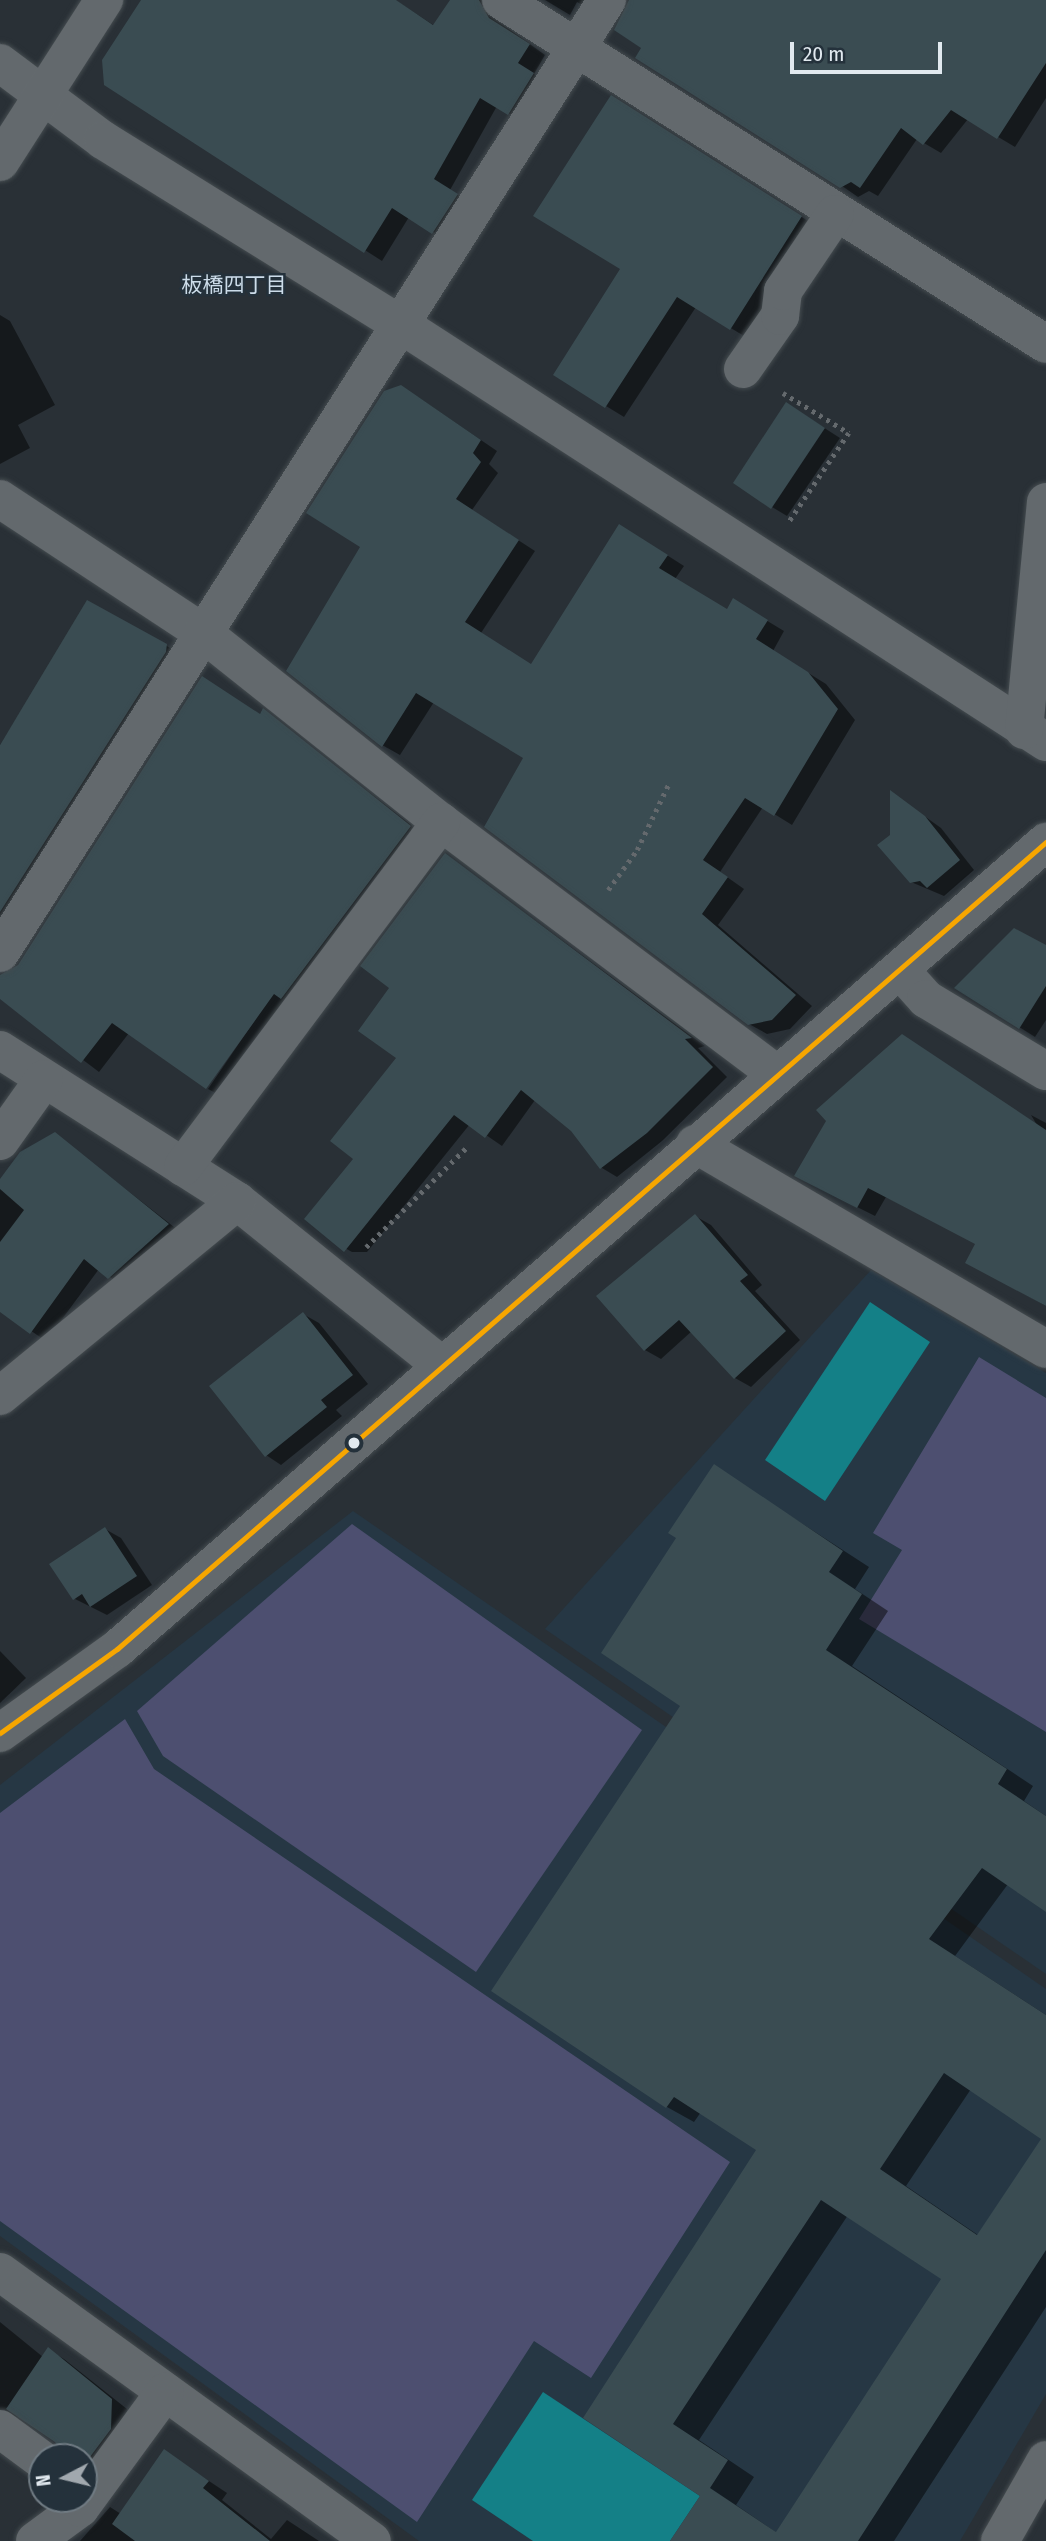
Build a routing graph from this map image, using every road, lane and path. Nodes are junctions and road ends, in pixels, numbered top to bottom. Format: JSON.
{"nodes":[{"id":1,"x":104,"y":0,"type":"edge"},
{"id":2,"x":501,"y":0,"type":"edge"},
{"id":3,"x":607,"y":0,"type":"edge"},
{"id":4,"x":575,"y":49,"type":"junction"},
{"id":5,"x":0,"y":63,"type":"edge"},
{"id":6,"x":43,"y":95,"type":"junction"},
{"id":7,"x":0,"y":162,"type":"edge"},
{"id":8,"x":835,"y":214,"type":"junction"},
{"id":9,"x":403,"y":326,"type":"junction"},
{"id":10,"x":1046,"y":344,"type":"edge"},
{"id":11,"x":743,"y":369,"type":"joint"},
{"id":12,"x":0,"y":499,"type":"edge"},
{"id":13,"x":1046,"y":502,"type":"edge"},
{"id":14,"x":762,"y":560,"type":"junction"},
{"id":15,"x":203,"y":633,"type":"junction"},
{"id":16,"x":1035,"y":736,"type":"edge"},
{"id":17,"x":670,"y":781,"type":"dead end"},
{"id":18,"x":441,"y":822,"type":"junction"},
{"id":19,"x":1046,"y":842,"type":"edge"},
{"id":20,"x":582,"y":929,"type":"junction"},
{"id":21,"x":0,"y":953,"type":"edge"},
{"id":22,"x":900,"y":970,"type":"junction"},
{"id":23,"x":0,"y":1050,"type":"edge"},
{"id":24,"x":1046,"y":1071,"type":"edge"},
{"id":25,"x":777,"y":1074,"type":"junction"},
{"id":26,"x":44,"y":1079,"type":"junction"},
{"id":27,"x":0,"y":1141,"type":"edge"},
{"id":28,"x":695,"y":1144,"type":"junction"},
{"id":29,"x":468,"y":1146,"type":"dead end"},
{"id":30,"x":183,"y":1167,"type":"junction"},
{"id":31,"x":237,"y":1201,"type":"junction"},
{"id":32,"x":336,"y":1277,"type":"junction"},
{"id":33,"x":1046,"y":1349,"type":"edge"},
{"id":34,"x":440,"y":1364,"type":"junction"},
{"id":35,"x":0,"y":1396,"type":"edge"},
{"id":36,"x":0,"y":1732,"type":"edge"},
{"id":37,"x":0,"y":2272,"type":"edge"},
{"id":38,"x":165,"y":2392,"type":"junction"},
{"id":39,"x":0,"y":2429,"type":"edge"},
{"id":40,"x":28,"y":2450,"type":"edge"},
{"id":41,"x":1044,"y":2467,"type":"edge"},
{"id":42,"x":98,"y":2478,"type":"edge"},
{"id":43,"x":73,"y":2513,"type":"edge"},
{"id":44,"x":35,"y":2541,"type":"edge"},
{"id":45,"x":372,"y":2541,"type":"edge"},
{"id":46,"x":1000,"y":2541,"type":"edge"}],
"edges":[{"from":1,"to":6,"type":"street"},
{"from":2,"to":4,"type":"street"},
{"from":3,"to":4,"type":"street"},
{"from":4,"to":8,"type":"street"},
{"from":4,"to":9,"type":"street"},
{"from":5,"to":6,"type":"street"},
{"from":6,"to":7,"type":"street"},
{"from":6,"to":9,"type":"street"},
{"from":8,"to":10,"type":"street"},
{"from":8,"to":11,"type":"street"},
{"from":9,"to":14,"type":"street"},
{"from":9,"to":15,"type":"street"},
{"from":11,"to":14,"type":"path"},
{"from":12,"to":15,"type":"street"},
{"from":13,"to":16,"type":"street"},
{"from":14,"to":16,"type":"street"},
{"from":15,"to":18,"type":"street"},
{"from":15,"to":21,"type":"street"},
{"from":17,"to":20,"type":"path"},
{"from":18,"to":20,"type":"street"},
{"from":18,"to":30,"type":"street"},
{"from":19,"to":22,"type":"street"},
{"from":20,"to":25,"type":"street"},
{"from":22,"to":24,"type":"street"},
{"from":22,"to":25,"type":"street"},
{"from":23,"to":26,"type":"street"},
{"from":25,"to":28,"type":"street"},
{"from":26,"to":27,"type":"street"},
{"from":26,"to":30,"type":"street"},
{"from":28,"to":33,"type":"street"},
{"from":28,"to":34,"type":"street"},
{"from":29,"to":32,"type":"path"},
{"from":30,"to":31,"type":"street"},
{"from":31,"to":32,"type":"street"},
{"from":31,"to":35,"type":"street"},
{"from":32,"to":34,"type":"street"},
{"from":34,"to":36,"type":"street"},
{"from":37,"to":38,"type":"street"},
{"from":38,"to":42,"type":"street"},
{"from":38,"to":45,"type":"street"},
{"from":39,"to":40,"type":"street"},
{"from":41,"to":46,"type":"street"},
{"from":43,"to":44,"type":"street"}]}
